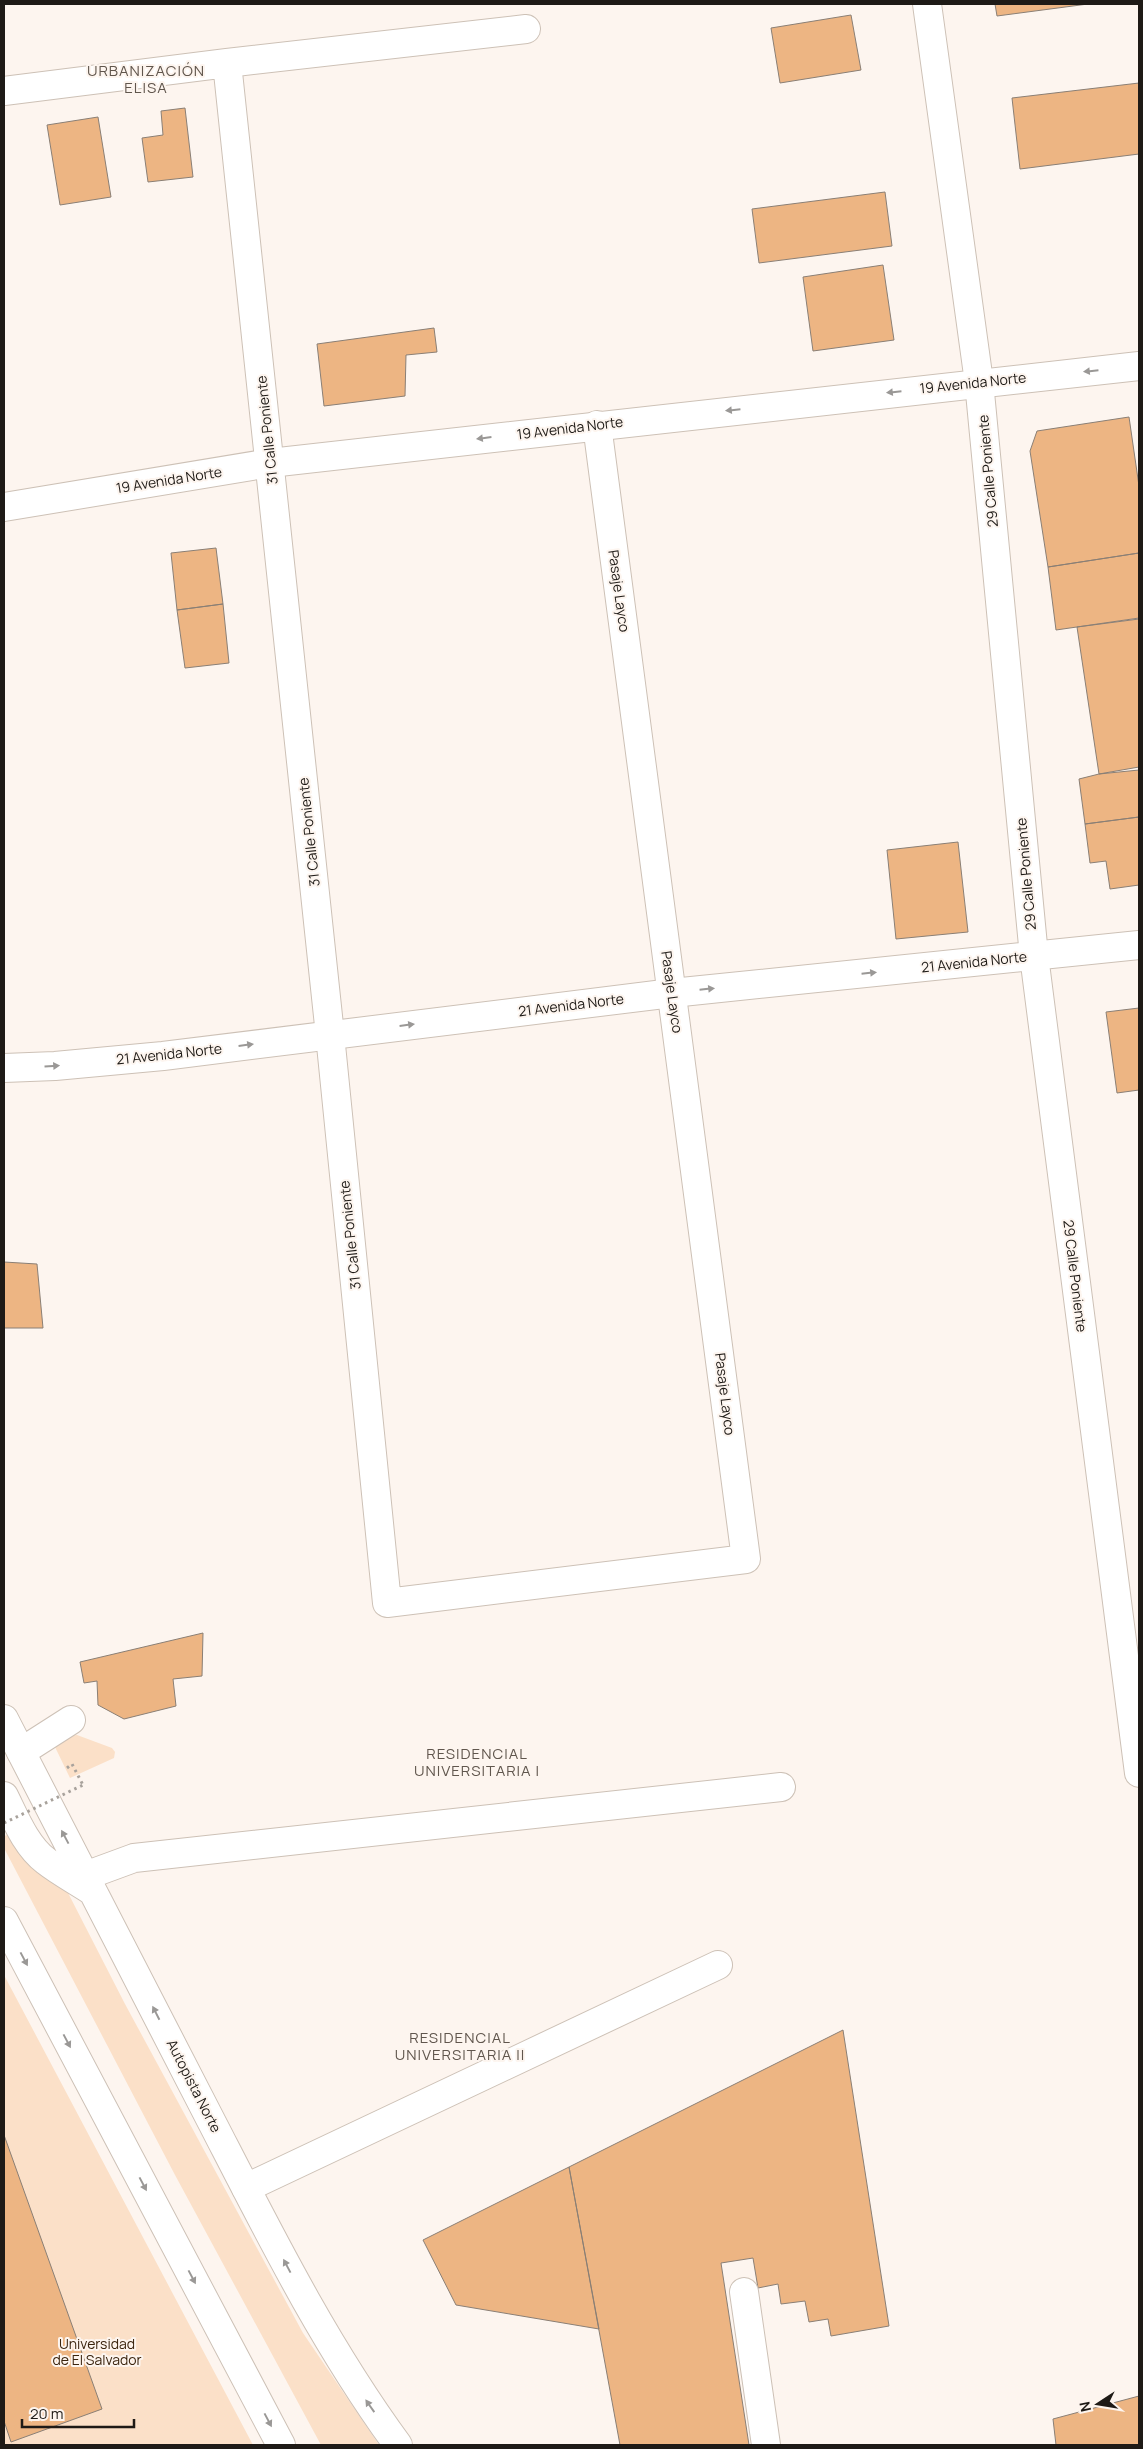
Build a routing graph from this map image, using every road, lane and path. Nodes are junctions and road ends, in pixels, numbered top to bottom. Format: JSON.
{"nodes":[{"id":1,"x":927,"y":4,"type":"edge"},
{"id":2,"x":526,"y":29,"type":"dead end"},
{"id":3,"x":228,"y":63,"type":"junction"},
{"id":4,"x":4,"y":91,"type":"edge"},
{"id":5,"x":1139,"y":366,"type":"edge"},
{"id":6,"x":979,"y":382,"type":"junction"},
{"id":7,"x":597,"y":425,"type":"junction"},
{"id":8,"x":270,"y":463,"type":"junction"},
{"id":9,"x":4,"y":507,"type":"edge"},
{"id":10,"x":1139,"y":945,"type":"edge"},
{"id":11,"x":1034,"y":956,"type":"junction"},
{"id":12,"x":672,"y":993,"type":"junction"},
{"id":13,"x":330,"y":1035,"type":"junction"},
{"id":14,"x":4,"y":1068,"type":"edge"},
{"id":15,"x":387,"y":1603,"type":"joint"},
{"id":16,"x":4,"y":1719,"type":"edge"},
{"id":17,"x":71,"y":1720,"type":"dead end"},
{"id":18,"x":21,"y":1752,"type":"junction"},
{"id":19,"x":72,"y":1764,"type":"dead end"},
{"id":20,"x":1139,"y":1773,"type":"edge"},
{"id":21,"x":781,"y":1787,"type":"dead end"},
{"id":22,"x":4,"y":1796,"type":"edge"},
{"id":23,"x":4,"y":1823,"type":"edge"},
{"id":24,"x":89,"y":1884,"type":"junction"},
{"id":25,"x":4,"y":1920,"type":"edge"},
{"id":26,"x":718,"y":1965,"type":"dead end"},
{"id":27,"x":246,"y":2188,"type":"junction"},
{"id":28,"x":744,"y":2292,"type":"dead end"},
{"id":29,"x":281,"y":2445,"type":"edge"},
{"id":30,"x":398,"y":2445,"type":"edge"},
{"id":31,"x":766,"y":2445,"type":"edge"}],
"edges":[{"from":1,"to":6,"type":"street","name":"29 Calle Poniente"},
{"from":2,"to":3,"type":"street"},
{"from":3,"to":4,"type":"street"},
{"from":3,"to":8,"type":"street","name":"31 Calle Poniente"},
{"from":5,"to":6,"type":"street","name":"19 Avenida Norte","one_way":true},
{"from":6,"to":7,"type":"street","name":"19 Avenida Norte","one_way":true},
{"from":6,"to":11,"type":"street","name":"29 Calle Poniente"},
{"from":7,"to":8,"type":"street","name":"19 Avenida Norte","one_way":true},
{"from":7,"to":12,"type":"street","name":"Pasaje Layco"},
{"from":8,"to":9,"type":"street","name":"19 Avenida Norte"},
{"from":8,"to":13,"type":"street","name":"31 Calle Poniente"},
{"from":10,"to":11,"type":"street","name":"21 Avenida Norte"},
{"from":12,"to":11,"type":"street","name":"21 Avenida Norte","one_way":true},
{"from":11,"to":20,"type":"street","name":"29 Calle Poniente"},
{"from":13,"to":12,"type":"street","name":"21 Avenida Norte","one_way":true},
{"from":12,"to":15,"type":"street","name":"Pasaje Layco"},
{"from":14,"to":13,"type":"street","name":"21 Avenida Norte","one_way":true},
{"from":13,"to":15,"type":"street","name":"31 Calle Poniente"},
{"from":16,"to":18,"type":"street","name":"Autopista Norte"},
{"from":17,"to":18,"type":"street"},
{"from":24,"to":18,"type":"street","name":"Autopista Norte","one_way":true},
{"from":19,"to":23,"type":"path","bridge":true},
{"from":21,"to":24,"type":"street"},
{"from":22,"to":24,"type":"street"},
{"from":27,"to":24,"type":"street","name":"Autopista Norte","one_way":true},
{"from":25,"to":29,"type":"street","one_way":true},
{"from":26,"to":27,"type":"street"},
{"from":30,"to":27,"type":"street","name":"Autopista Norte","one_way":true},
{"from":28,"to":31,"type":"street"}]}
